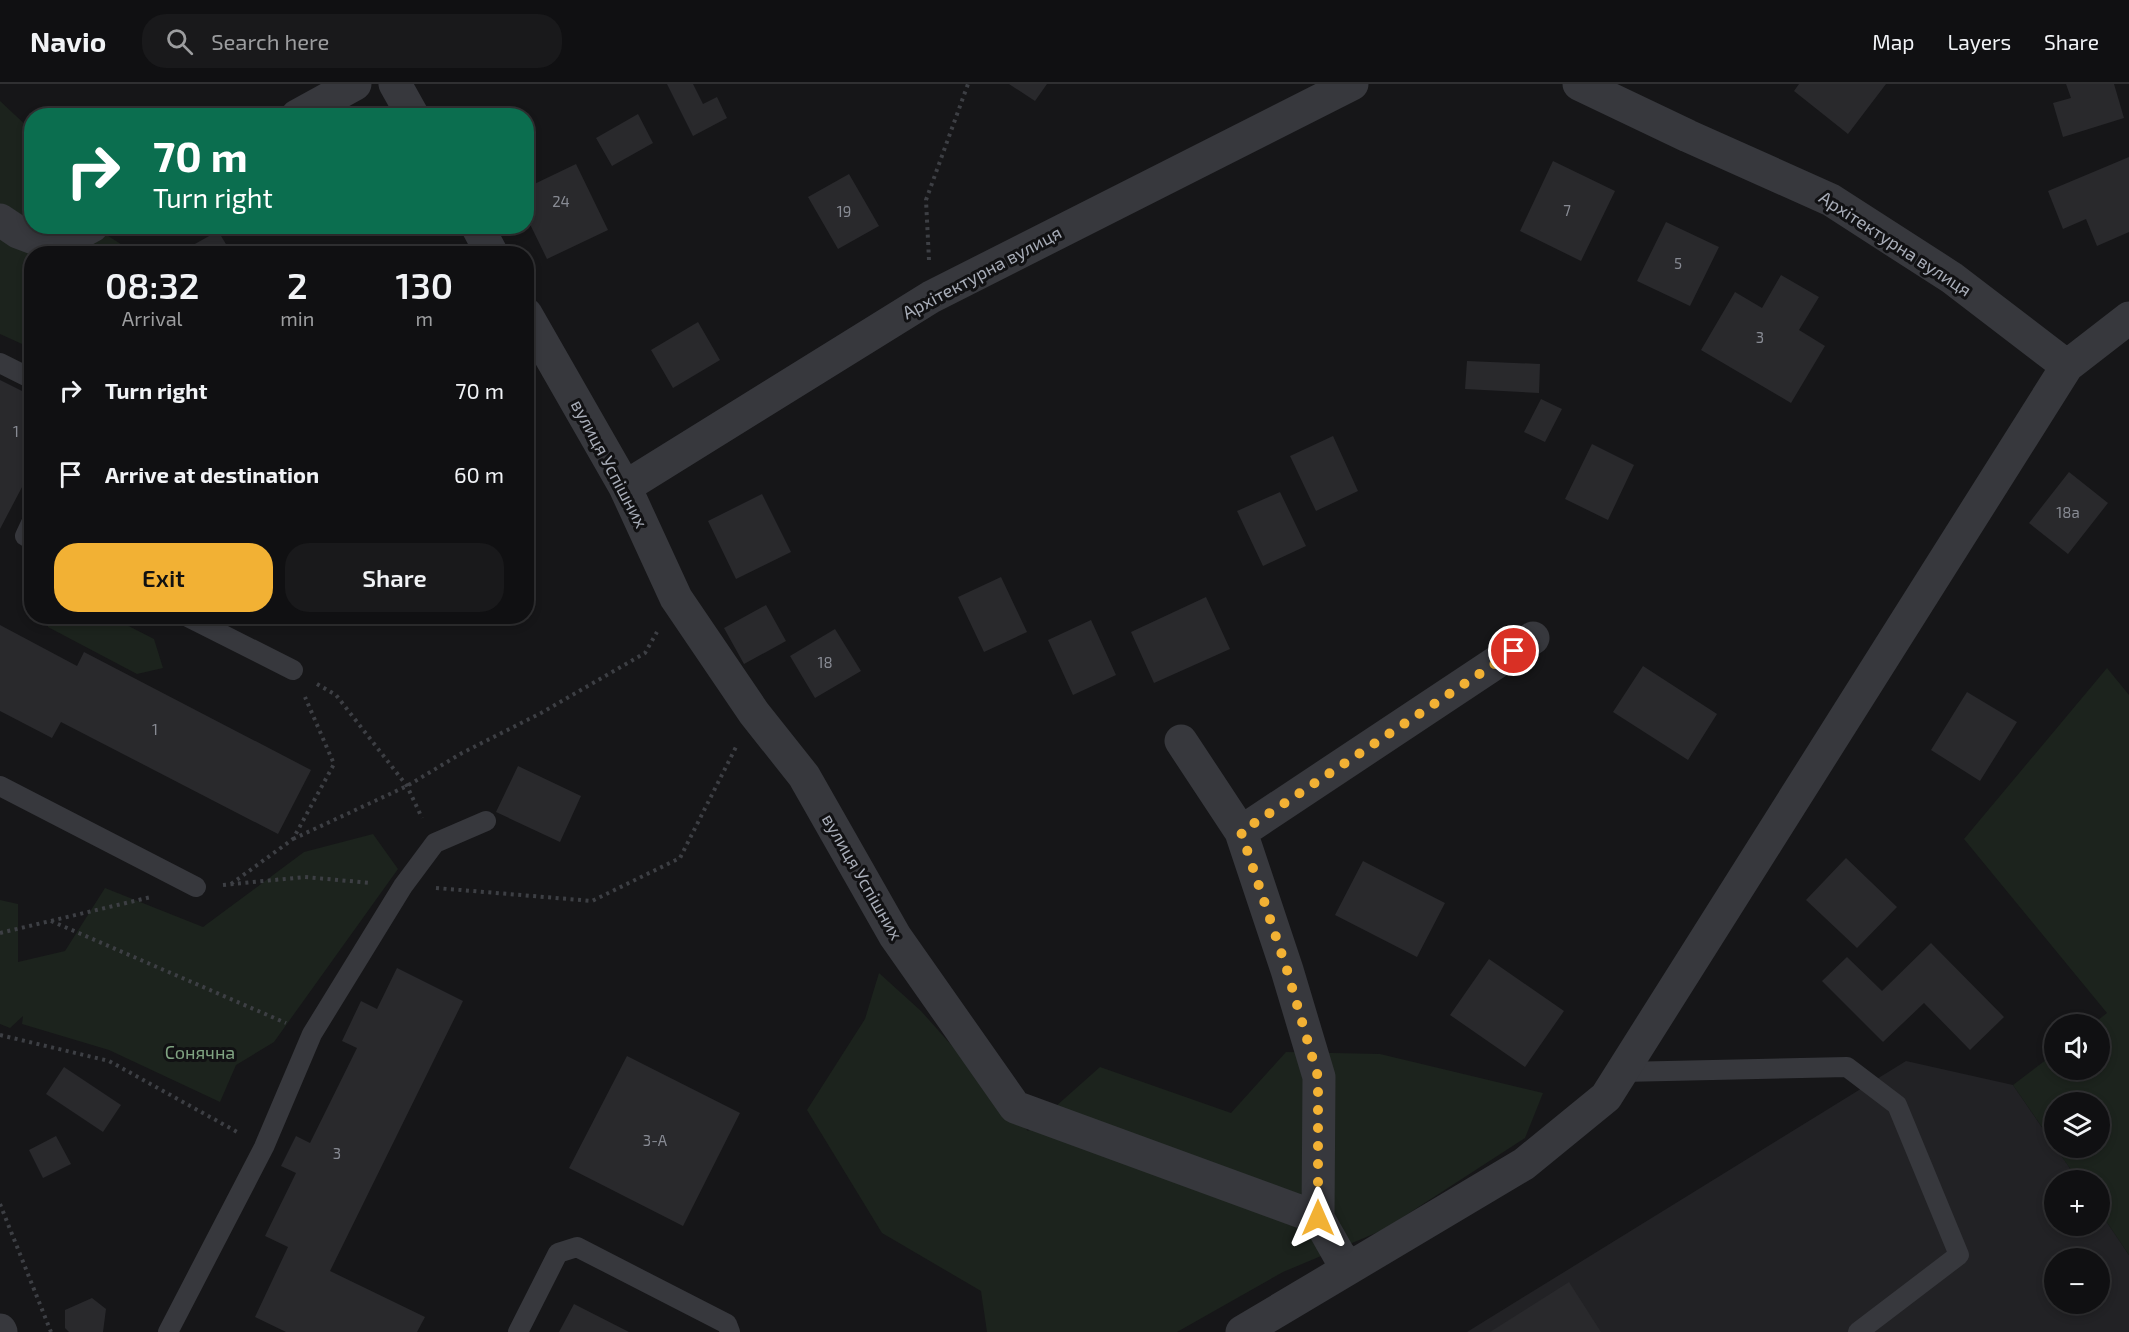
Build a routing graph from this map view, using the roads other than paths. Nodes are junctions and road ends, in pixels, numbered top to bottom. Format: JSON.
{"nodes":[{"id":1,"x":355,"y":84,"type":"edge"},
{"id":2,"x":395,"y":84,"type":"edge"},
{"id":3,"x":1352,"y":84,"type":"edge"},
{"id":4,"x":1579,"y":84,"type":"edge"},
{"id":5,"x":312,"y":108,"type":"edge"},
{"id":6,"x":408,"y":108,"type":"edge"},
{"id":7,"x":0,"y":219,"type":"edge"},
{"id":8,"x":77,"y":234,"type":"edge"},
{"id":9,"x":55,"y":246,"type":"edge"},
{"id":10,"x":55,"y":246,"type":"edge"},
{"id":11,"x":2129,"y":318,"type":"edge"},
{"id":12,"x":534,"y":328,"type":"edge"},
{"id":13,"x":0,"y":363,"type":"edge"},
{"id":14,"x":2067,"y":366,"type":"junction"},
{"id":15,"x":24,"y":375,"type":"edge"},
{"id":16,"x":626,"y":487,"type":"junction"},
{"id":17,"x":202,"y":624,"type":"edge"},
{"id":18,"x":1533,"y":638,"type":"dead end"},
{"id":19,"x":293,"y":670,"type":"road end"},
{"id":20,"x":1181,"y":741,"type":"dead end"},
{"id":21,"x":0,"y":786,"type":"edge"},
{"id":22,"x":486,"y":821,"type":"dead end"},
{"id":23,"x":1241,"y":832,"type":"junction"},
{"id":24,"x":196,"y":887,"type":"road end"},
{"id":25,"x":1622,"y":1072,"type":"junction"},
{"id":26,"x":1318,"y":1218,"type":"junction"},
{"id":27,"x":1350,"y":1266,"type":"junction"},
{"id":28,"x":168,"y":1332,"type":"edge"},
{"id":29,"x":518,"y":1332,"type":"edge"},
{"id":30,"x":730,"y":1332,"type":"edge"},
{"id":31,"x":1242,"y":1332,"type":"edge"},
{"id":32,"x":1858,"y":1332,"type":"edge"}],
"edges":[{"from":1,"to":5,"type":"street"},
{"from":2,"to":6,"type":"street"},
{"from":3,"to":16,"type":"street","name":"Архітектурна вулиця"},
{"from":4,"to":14,"type":"street","name":"Архітектурна вулиця"},
{"from":7,"to":9,"type":"street"},
{"from":8,"to":10,"type":"street"},
{"from":11,"to":14,"type":"street"},
{"from":12,"to":16,"type":"street","name":"вулиця Успішних"},
{"from":13,"to":15,"type":"lane"},
{"from":14,"to":25,"type":"street"},
{"from":16,"to":26,"type":"street","name":"вулиця Успішних"},
{"from":17,"to":19,"type":"lane"},
{"from":18,"to":23,"type":"street"},
{"from":20,"to":23,"type":"street"},
{"from":21,"to":24,"type":"lane"},
{"from":22,"to":28,"type":"lane"},
{"from":23,"to":26,"type":"street"},
{"from":25,"to":27,"type":"street"},
{"from":25,"to":32,"type":"lane"},
{"from":26,"to":27,"type":"street"},
{"from":27,"to":31,"type":"street"},
{"from":29,"to":30,"type":"lane"}]}
